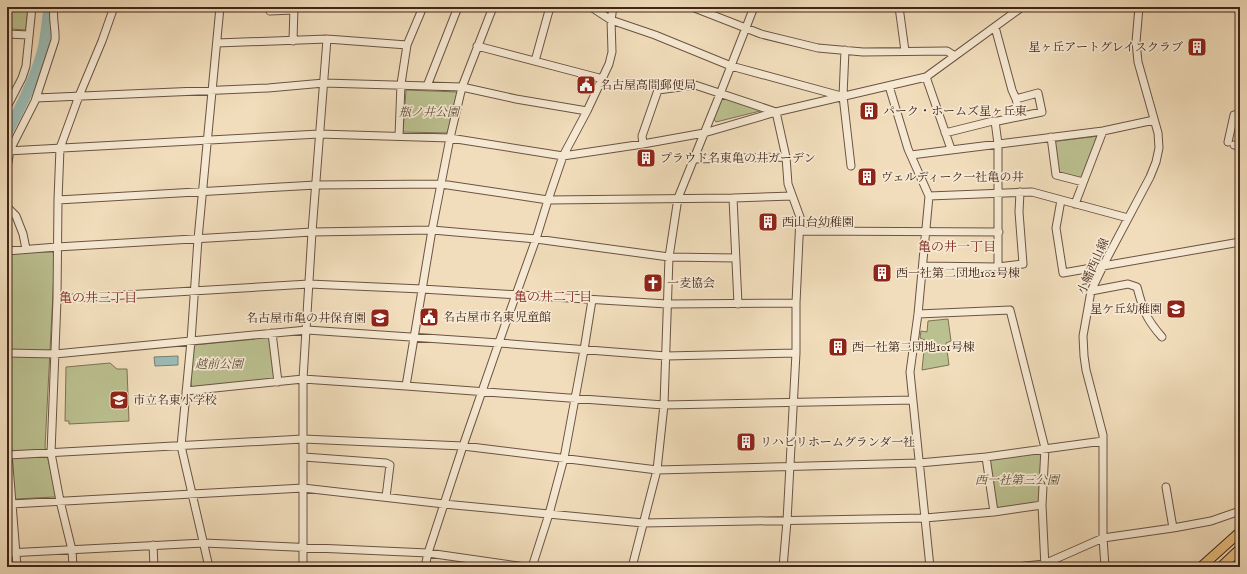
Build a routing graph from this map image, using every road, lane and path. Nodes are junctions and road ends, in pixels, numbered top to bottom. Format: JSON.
{"nodes":[{"id":1,"x":32,"y":7,"type":"edge"},
{"id":2,"x":54,"y":7,"type":"edge"},
{"id":3,"x":114,"y":7,"type":"edge"},
{"id":4,"x":220,"y":7,"type":"edge"},
{"id":5,"x":423,"y":7,"type":"edge"},
{"id":6,"x":458,"y":7,"type":"edge"},
{"id":7,"x":493,"y":7,"type":"edge"},
{"id":8,"x":550,"y":7,"type":"edge"},
{"id":9,"x":591,"y":7,"type":"edge"},
{"id":10,"x":613,"y":7,"type":"edge"},
{"id":11,"x":692,"y":7,"type":"edge"},
{"id":12,"x":754,"y":7,"type":"edge"},
{"id":13,"x":899,"y":7,"type":"edge"},
{"id":14,"x":1022,"y":7,"type":"edge"},
{"id":15,"x":1138,"y":7,"type":"edge"},
{"id":16,"x":294,"y":8,"type":"edge"},
{"id":17,"x":270,"y":11,"type":"dead end"},
{"id":18,"x":611,"y":20,"type":"junction"},
{"id":19,"x":995,"y":27,"type":"junction"},
{"id":20,"x":746,"y":28,"type":"junction"},
{"id":21,"x":7,"y":34,"type":"edge"},
{"id":22,"x":29,"y":35,"type":"junction"},
{"id":23,"x":327,"y":39,"type":"junction"},
{"id":24,"x":293,"y":41,"type":"junction"},
{"id":25,"x":217,"y":43,"type":"junction"},
{"id":26,"x":407,"y":45,"type":"junction"},
{"id":27,"x":477,"y":46,"type":"junction"},
{"id":28,"x":845,"y":50,"type":"junction"},
{"id":29,"x":905,"y":51,"type":"junction"},
{"id":30,"x":955,"y":56,"type":"junction"},
{"id":31,"x":535,"y":61,"type":"junction"},
{"id":32,"x":732,"y":66,"type":"junction"},
{"id":33,"x":926,"y":77,"type":"junction"},
{"id":34,"x":603,"y":79,"type":"junction"},
{"id":35,"x":324,"y":82,"type":"junction"},
{"id":36,"x":401,"y":84,"type":"junction"},
{"id":37,"x":427,"y":86,"type":"junction"},
{"id":38,"x":889,"y":86,"type":"junction"},
{"id":39,"x":462,"y":87,"type":"junction"},
{"id":40,"x":213,"y":90,"type":"junction"},
{"id":41,"x":720,"y":94,"type":"junction"},
{"id":42,"x":79,"y":96,"type":"junction"},
{"id":43,"x":843,"y":96,"type":"junction"},
{"id":44,"x":36,"y":98,"type":"junction"},
{"id":45,"x":1016,"y":98,"type":"junction"},
{"id":46,"x":8,"y":103,"type":"edge"},
{"id":47,"x":587,"y":111,"type":"junction"},
{"id":48,"x":776,"y":112,"type":"junction"},
{"id":49,"x":1240,"y":114,"type":"edge"},
{"id":50,"x":1020,"y":116,"type":"junction"},
{"id":51,"x":1154,"y":120,"type":"junction"},
{"id":52,"x":995,"y":121,"type":"junction"},
{"id":53,"x":1103,"y":131,"type":"junction"},
{"id":54,"x":704,"y":133,"type":"junction"},
{"id":55,"x":946,"y":133,"type":"junction"},
{"id":56,"x":319,"y":134,"type":"junction"},
{"id":57,"x":399,"y":136,"type":"junction"},
{"id":58,"x":1051,"y":137,"type":"junction"},
{"id":59,"x":450,"y":138,"type":"junction"},
{"id":60,"x":207,"y":140,"type":"junction"},
{"id":61,"x":643,"y":144,"type":"junction"},
{"id":62,"x":998,"y":144,"type":"junction"},
{"id":63,"x":1234,"y":144,"type":"edge"},
{"id":64,"x":60,"y":148,"type":"junction"},
{"id":65,"x":951,"y":149,"type":"junction"},
{"id":66,"x":8,"y":151,"type":"edge"},
{"id":67,"x":911,"y":155,"type":"junction"},
{"id":68,"x":563,"y":156,"type":"junction"},
{"id":69,"x":786,"y":157,"type":"junction"},
{"id":70,"x":694,"y":159,"type":"junction"},
{"id":71,"x":851,"y":166,"type":"dead end"},
{"id":72,"x":7,"y":168,"type":"edge"},
{"id":73,"x":1083,"y":182,"type":"junction"},
{"id":74,"x":442,"y":184,"type":"junction"},
{"id":75,"x":316,"y":185,"type":"junction"},
{"id":76,"x":203,"y":191,"type":"junction"},
{"id":77,"x":1020,"y":192,"type":"junction"},
{"id":78,"x":999,"y":193,"type":"junction"},
{"id":79,"x":792,"y":196,"type":"junction"},
{"id":80,"x":929,"y":196,"type":"junction"},
{"id":81,"x":678,"y":198,"type":"junction"},
{"id":82,"x":734,"y":198,"type":"junction"},
{"id":83,"x":58,"y":200,"type":"junction"},
{"id":84,"x":548,"y":200,"type":"junction"},
{"id":85,"x":1062,"y":200,"type":"junction"},
{"id":86,"x":1075,"y":204,"type":"junction"},
{"id":87,"x":7,"y":207,"type":"edge"},
{"id":88,"x":1128,"y":218,"type":"junction"},
{"id":89,"x":432,"y":230,"type":"junction"},
{"id":90,"x":800,"y":231,"type":"junction"},
{"id":91,"x":312,"y":232,"type":"junction"},
{"id":92,"x":926,"y":232,"type":"junction"},
{"id":93,"x":999,"y":232,"type":"junction"},
{"id":94,"x":198,"y":239,"type":"junction"},
{"id":95,"x":536,"y":239,"type":"junction"},
{"id":96,"x":1240,"y":242,"type":"edge"},
{"id":97,"x":57,"y":247,"type":"junction"},
{"id":98,"x":26,"y":249,"type":"junction"},
{"id":99,"x":7,"y":251,"type":"edge"},
{"id":100,"x":669,"y":257,"type":"junction"},
{"id":101,"x":735,"y":258,"type":"junction"},
{"id":102,"x":1104,"y":265,"type":"junction"},
{"id":103,"x":923,"y":266,"type":"junction"},
{"id":104,"x":998,"y":267,"type":"junction"},
{"id":105,"x":309,"y":284,"type":"junction"},
{"id":106,"x":422,"y":289,"type":"junction"},
{"id":107,"x":194,"y":291,"type":"junction"},
{"id":108,"x":1091,"y":291,"type":"junction"},
{"id":109,"x":515,"y":296,"type":"junction"},
{"id":110,"x":57,"y":299,"type":"junction"},
{"id":111,"x":592,"y":300,"type":"junction"},
{"id":112,"x":796,"y":303,"type":"junction"},
{"id":113,"x":667,"y":304,"type":"junction"},
{"id":114,"x":738,"y":304,"type":"junction"},
{"id":115,"x":918,"y":314,"type":"junction"},
{"id":116,"x":306,"y":330,"type":"junction"},
{"id":117,"x":272,"y":333,"type":"junction"},
{"id":118,"x":414,"y":337,"type":"junction"},
{"id":119,"x":1162,"y":337,"type":"dead end"},
{"id":120,"x":191,"y":341,"type":"junction"},
{"id":121,"x":499,"y":343,"type":"junction"},
{"id":122,"x":584,"y":350,"type":"junction"},
{"id":123,"x":7,"y":352,"type":"edge"},
{"id":124,"x":796,"y":352,"type":"junction"},
{"id":125,"x":55,"y":354,"type":"junction"},
{"id":126,"x":666,"y":356,"type":"junction"},
{"id":127,"x":303,"y":379,"type":"junction"},
{"id":128,"x":278,"y":382,"type":"junction"},
{"id":129,"x":406,"y":386,"type":"junction"},
{"id":130,"x":186,"y":391,"type":"junction"},
{"id":131,"x":482,"y":392,"type":"junction"},
{"id":132,"x":576,"y":399,"type":"junction"},
{"id":133,"x":913,"y":400,"type":"junction"},
{"id":134,"x":793,"y":403,"type":"junction"},
{"id":135,"x":664,"y":405,"type":"junction"},
{"id":136,"x":303,"y":439,"type":"junction"},
{"id":137,"x":1103,"y":440,"type":"junction"},
{"id":138,"x":7,"y":441,"type":"edge"},
{"id":139,"x":182,"y":446,"type":"junction"},
{"id":140,"x":463,"y":446,"type":"junction"},
{"id":141,"x":1045,"y":448,"type":"junction"},
{"id":142,"x":51,"y":453,"type":"junction"},
{"id":143,"x":8,"y":455,"type":"junction"},
{"id":144,"x":304,"y":457,"type":"junction"},
{"id":145,"x":986,"y":457,"type":"junction"},
{"id":146,"x":564,"y":458,"type":"junction"},
{"id":147,"x":919,"y":463,"type":"junction"},
{"id":148,"x":789,"y":467,"type":"junction"},
{"id":149,"x":657,"y":470,"type":"junction"},
{"id":150,"x":1166,"y":487,"type":"dead end"},
{"id":151,"x":303,"y":488,"type":"junction"},
{"id":152,"x":192,"y":494,"type":"junction"},
{"id":153,"x":386,"y":497,"type":"junction"},
{"id":154,"x":60,"y":501,"type":"junction"},
{"id":155,"x":11,"y":504,"type":"junction"},
{"id":156,"x":444,"y":504,"type":"junction"},
{"id":157,"x":1042,"y":505,"type":"junction"},
{"id":158,"x":1240,"y":511,"type":"edge"},
{"id":159,"x":994,"y":512,"type":"junction"},
{"id":160,"x":549,"y":514,"type":"junction"},
{"id":161,"x":925,"y":518,"type":"junction"},
{"id":162,"x":787,"y":521,"type":"junction"},
{"id":163,"x":643,"y":523,"type":"junction"},
{"id":164,"x":1173,"y":528,"type":"junction"},
{"id":165,"x":1240,"y":532,"type":"edge"},
{"id":166,"x":1103,"y":538,"type":"junction"},
{"id":167,"x":204,"y":543,"type":"junction"},
{"id":168,"x":153,"y":545,"type":"junction"},
{"id":169,"x":303,"y":547,"type":"junction"},
{"id":170,"x":1240,"y":549,"type":"edge"},
{"id":171,"x":72,"y":550,"type":"junction"},
{"id":172,"x":12,"y":552,"type":"edge"},
{"id":173,"x":428,"y":553,"type":"junction"},
{"id":174,"x":479,"y":564,"type":"edge"},
{"id":175,"x":1044,"y":565,"type":"edge"},
{"id":176,"x":16,"y":567,"type":"edge"},
{"id":177,"x":73,"y":567,"type":"edge"},
{"id":178,"x":154,"y":567,"type":"edge"},
{"id":179,"x":209,"y":567,"type":"edge"},
{"id":180,"x":303,"y":567,"type":"edge"},
{"id":181,"x":425,"y":567,"type":"edge"},
{"id":182,"x":525,"y":567,"type":"edge"},
{"id":183,"x":532,"y":567,"type":"edge"},
{"id":184,"x":632,"y":567,"type":"edge"},
{"id":185,"x":783,"y":567,"type":"edge"},
{"id":186,"x":930,"y":567,"type":"edge"},
{"id":187,"x":1016,"y":567,"type":"edge"},
{"id":188,"x":1105,"y":567,"type":"edge"},
{"id":189,"x":1201,"y":567,"type":"edge"},
{"id":190,"x":1220,"y":567,"type":"edge"}],
"edges":[{"from":1,"to":22,"type":"street"},
{"from":2,"to":44,"type":"street"},
{"from":3,"to":42,"type":"street"},
{"from":4,"to":25,"type":"street"},
{"from":5,"to":26,"type":"street"},
{"from":6,"to":37,"type":"street"},
{"from":7,"to":27,"type":"street"},
{"from":8,"to":31,"type":"street"},
{"from":9,"to":18,"type":"street"},
{"from":10,"to":18,"type":"street"},
{"from":11,"to":20,"type":"street"},
{"from":12,"to":20,"type":"street"},
{"from":13,"to":29,"type":"street"},
{"from":14,"to":19,"type":"street"},
{"from":15,"to":51,"type":"street","name":"小幡西山線"},
{"from":16,"to":17,"type":"street"},
{"from":16,"to":24,"type":"street"},
{"from":18,"to":32,"type":"street"},
{"from":18,"to":34,"type":"street"},
{"from":19,"to":30,"type":"street"},
{"from":19,"to":45,"type":"street"},
{"from":20,"to":28,"type":"street"},
{"from":20,"to":32,"type":"street"},
{"from":21,"to":22,"type":"street"},
{"from":22,"to":46,"type":"street"},
{"from":23,"to":24,"type":"street"},
{"from":23,"to":26,"type":"street"},
{"from":23,"to":35,"type":"street"},
{"from":24,"to":25,"type":"street"},
{"from":25,"to":40,"type":"street"},
{"from":26,"to":36,"type":"street"},
{"from":27,"to":31,"type":"street"},
{"from":27,"to":39,"type":"street"},
{"from":28,"to":29,"type":"street"},
{"from":28,"to":43,"type":"street"},
{"from":29,"to":30,"type":"street"},
{"from":30,"to":33,"type":"street"},
{"from":31,"to":34,"type":"street"},
{"from":32,"to":41,"type":"street"},
{"from":32,"to":43,"type":"street"},
{"from":33,"to":38,"type":"street"},
{"from":33,"to":55,"type":"street"},
{"from":34,"to":47,"type":"street"},
{"from":35,"to":36,"type":"street"},
{"from":35,"to":40,"type":"street"},
{"from":35,"to":56,"type":"street"},
{"from":36,"to":37,"type":"street"},
{"from":36,"to":57,"type":"street"},
{"from":37,"to":39,"type":"street"},
{"from":38,"to":43,"type":"street"},
{"from":38,"to":67,"type":"street"},
{"from":39,"to":47,"type":"street"},
{"from":39,"to":59,"type":"street"},
{"from":40,"to":42,"type":"street"},
{"from":40,"to":60,"type":"street"},
{"from":41,"to":48,"type":"street"},
{"from":41,"to":54,"type":"street"},
{"from":41,"to":61,"type":"street"},
{"from":42,"to":44,"type":"street"},
{"from":42,"to":64,"type":"street"},
{"from":43,"to":48,"type":"street"},
{"from":43,"to":71,"type":"street"},
{"from":44,"to":66,"type":"street"},
{"from":45,"to":50,"type":"street"},
{"from":45,"to":50,"type":"street"},
{"from":47,"to":68,"type":"street"},
{"from":48,"to":54,"type":"street"},
{"from":48,"to":69,"type":"street"},
{"from":49,"to":63,"type":"street"},
{"from":50,"to":52,"type":"street"},
{"from":51,"to":53,"type":"street"},
{"from":51,"to":88,"type":"street","name":"小幡西山線"},
{"from":52,"to":55,"type":"street"},
{"from":52,"to":62,"type":"street"},
{"from":53,"to":58,"type":"street"},
{"from":53,"to":73,"type":"street"},
{"from":54,"to":61,"type":"street"},
{"from":54,"to":70,"type":"street"},
{"from":55,"to":65,"type":"street"},
{"from":56,"to":57,"type":"street"},
{"from":56,"to":60,"type":"street"},
{"from":56,"to":75,"type":"street"},
{"from":57,"to":59,"type":"street"},
{"from":58,"to":62,"type":"street"},
{"from":58,"to":73,"type":"street"},
{"from":59,"to":68,"type":"street"},
{"from":59,"to":74,"type":"street"},
{"from":60,"to":64,"type":"street"},
{"from":60,"to":76,"type":"street"},
{"from":61,"to":68,"type":"street"},
{"from":62,"to":65,"type":"street"},
{"from":62,"to":78,"type":"street"},
{"from":64,"to":66,"type":"street"},
{"from":64,"to":83,"type":"street"},
{"from":65,"to":67,"type":"street"},
{"from":66,"to":72,"type":"street"},
{"from":67,"to":80,"type":"street"},
{"from":68,"to":84,"type":"street"},
{"from":69,"to":70,"type":"street"},
{"from":69,"to":79,"type":"street"},
{"from":70,"to":81,"type":"street"},
{"from":73,"to":86,"type":"street"},
{"from":74,"to":75,"type":"street"},
{"from":74,"to":84,"type":"street"},
{"from":74,"to":89,"type":"street"},
{"from":75,"to":76,"type":"street"},
{"from":75,"to":91,"type":"street"},
{"from":76,"to":83,"type":"street"},
{"from":76,"to":94,"type":"street"},
{"from":77,"to":78,"type":"street"},
{"from":77,"to":85,"type":"street"},
{"from":77,"to":104,"type":"street"},
{"from":78,"to":80,"type":"street"},
{"from":78,"to":93,"type":"street"},
{"from":79,"to":82,"type":"street"},
{"from":79,"to":90,"type":"street"},
{"from":80,"to":92,"type":"street"},
{"from":81,"to":82,"type":"street"},
{"from":81,"to":84,"type":"street"},
{"from":81,"to":100,"type":"street"},
{"from":82,"to":101,"type":"street"},
{"from":83,"to":97,"type":"street"},
{"from":84,"to":95,"type":"street"},
{"from":85,"to":86,"type":"street"},
{"from":85,"to":102,"type":"street"},
{"from":86,"to":88,"type":"street"},
{"from":87,"to":98,"type":"street"},
{"from":88,"to":102,"type":"street","name":"小幡西山線"},
{"from":89,"to":91,"type":"street"},
{"from":89,"to":95,"type":"street"},
{"from":89,"to":106,"type":"street"},
{"from":90,"to":92,"type":"street"},
{"from":90,"to":112,"type":"street"},
{"from":91,"to":94,"type":"street"},
{"from":91,"to":105,"type":"street"},
{"from":92,"to":93,"type":"street"},
{"from":92,"to":103,"type":"street"},
{"from":93,"to":104,"type":"street"},
{"from":94,"to":97,"type":"street"},
{"from":94,"to":107,"type":"street"},
{"from":95,"to":100,"type":"street"},
{"from":95,"to":109,"type":"street"},
{"from":96,"to":102,"type":"street"},
{"from":97,"to":98,"type":"street"},
{"from":97,"to":110,"type":"street"},
{"from":98,"to":99,"type":"street"},
{"from":100,"to":101,"type":"street"},
{"from":100,"to":113,"type":"street"},
{"from":101,"to":114,"type":"street"},
{"from":102,"to":108,"type":"street","name":"小幡西山線"},
{"from":103,"to":104,"type":"street"},
{"from":103,"to":115,"type":"street"},
{"from":105,"to":106,"type":"street"},
{"from":105,"to":107,"type":"street"},
{"from":105,"to":116,"type":"street"},
{"from":106,"to":109,"type":"street"},
{"from":106,"to":118,"type":"street"},
{"from":107,"to":110,"type":"street"},
{"from":107,"to":120,"type":"street"},
{"from":108,"to":119,"type":"street"},
{"from":108,"to":137,"type":"street","name":"小幡西山線"},
{"from":109,"to":111,"type":"street"},
{"from":109,"to":121,"type":"street"},
{"from":110,"to":125,"type":"street"},
{"from":111,"to":113,"type":"street"},
{"from":111,"to":122,"type":"street"},
{"from":112,"to":114,"type":"street"},
{"from":112,"to":124,"type":"street"},
{"from":113,"to":114,"type":"street"},
{"from":113,"to":126,"type":"street"},
{"from":115,"to":133,"type":"street"},
{"from":115,"to":141,"type":"street"},
{"from":116,"to":117,"type":"street"},
{"from":116,"to":118,"type":"street"},
{"from":116,"to":127,"type":"street"},
{"from":117,"to":120,"type":"street"},
{"from":117,"to":128,"type":"street"},
{"from":118,"to":121,"type":"street"},
{"from":118,"to":129,"type":"street"},
{"from":120,"to":125,"type":"street"},
{"from":120,"to":130,"type":"street"},
{"from":121,"to":122,"type":"street"},
{"from":121,"to":131,"type":"street"},
{"from":122,"to":126,"type":"street"},
{"from":122,"to":132,"type":"street"},
{"from":123,"to":125,"type":"street"},
{"from":124,"to":126,"type":"street"},
{"from":124,"to":134,"type":"street"},
{"from":125,"to":142,"type":"street"},
{"from":126,"to":135,"type":"street"},
{"from":127,"to":128,"type":"street"},
{"from":127,"to":129,"type":"street"},
{"from":127,"to":136,"type":"street"},
{"from":128,"to":130,"type":"street"},
{"from":129,"to":131,"type":"street"},
{"from":130,"to":139,"type":"street"},
{"from":131,"to":132,"type":"street"},
{"from":131,"to":140,"type":"street"},
{"from":132,"to":135,"type":"street"},
{"from":132,"to":146,"type":"street"},
{"from":133,"to":134,"type":"street"},
{"from":133,"to":147,"type":"street"},
{"from":134,"to":135,"type":"street"},
{"from":134,"to":148,"type":"street"},
{"from":135,"to":149,"type":"street"},
{"from":136,"to":139,"type":"street"},
{"from":136,"to":140,"type":"street"},
{"from":136,"to":144,"type":"street"},
{"from":137,"to":141,"type":"street"},
{"from":137,"to":166,"type":"street","name":"小幡西山線"},
{"from":138,"to":143,"type":"street"},
{"from":139,"to":142,"type":"street"},
{"from":139,"to":152,"type":"street"},
{"from":140,"to":146,"type":"street"},
{"from":140,"to":156,"type":"street"},
{"from":141,"to":145,"type":"street"},
{"from":141,"to":157,"type":"street"},
{"from":142,"to":143,"type":"street"},
{"from":142,"to":154,"type":"street"},
{"from":143,"to":155,"type":"street"},
{"from":144,"to":151,"type":"street"},
{"from":144,"to":153,"type":"street"},
{"from":145,"to":147,"type":"street"},
{"from":145,"to":159,"type":"street"},
{"from":146,"to":149,"type":"street"},
{"from":146,"to":160,"type":"street"},
{"from":147,"to":148,"type":"street"},
{"from":147,"to":161,"type":"street"},
{"from":148,"to":149,"type":"street"},
{"from":148,"to":162,"type":"street"},
{"from":149,"to":163,"type":"street"},
{"from":150,"to":164,"type":"street"},
{"from":151,"to":152,"type":"street"},
{"from":151,"to":153,"type":"street"},
{"from":151,"to":169,"type":"street"},
{"from":152,"to":154,"type":"street"},
{"from":152,"to":167,"type":"street"},
{"from":153,"to":156,"type":"street"},
{"from":154,"to":155,"type":"street"},
{"from":154,"to":171,"type":"street"},
{"from":155,"to":172,"type":"street"},
{"from":156,"to":160,"type":"street"},
{"from":156,"to":173,"type":"street"},
{"from":157,"to":159,"type":"street"},
{"from":157,"to":175,"type":"street"},
{"from":158,"to":164,"type":"street"},
{"from":159,"to":161,"type":"street"},
{"from":160,"to":163,"type":"street"},
{"from":160,"to":183,"type":"street"},
{"from":161,"to":162,"type":"street"},
{"from":161,"to":186,"type":"street"},
{"from":162,"to":163,"type":"street"},
{"from":162,"to":185,"type":"street"},
{"from":163,"to":184,"type":"street"},
{"from":164,"to":166,"type":"street"},
{"from":165,"to":189,"type":"main road"},
{"from":166,"to":175,"type":"street"},
{"from":166,"to":188,"type":"street","name":"小幡西山線"},
{"from":167,"to":168,"type":"street"},
{"from":167,"to":169,"type":"street"},
{"from":167,"to":179,"type":"street"},
{"from":168,"to":171,"type":"street"},
{"from":168,"to":178,"type":"street"},
{"from":169,"to":173,"type":"street"},
{"from":169,"to":180,"type":"street"},
{"from":170,"to":190,"type":"main road"},
{"from":171,"to":172,"type":"street"},
{"from":171,"to":177,"type":"street"},
{"from":172,"to":176,"type":"street"},
{"from":173,"to":174,"type":"street"},
{"from":173,"to":181,"type":"street"},
{"from":174,"to":182,"type":"street"},
{"from":175,"to":187,"type":"street"}]}
